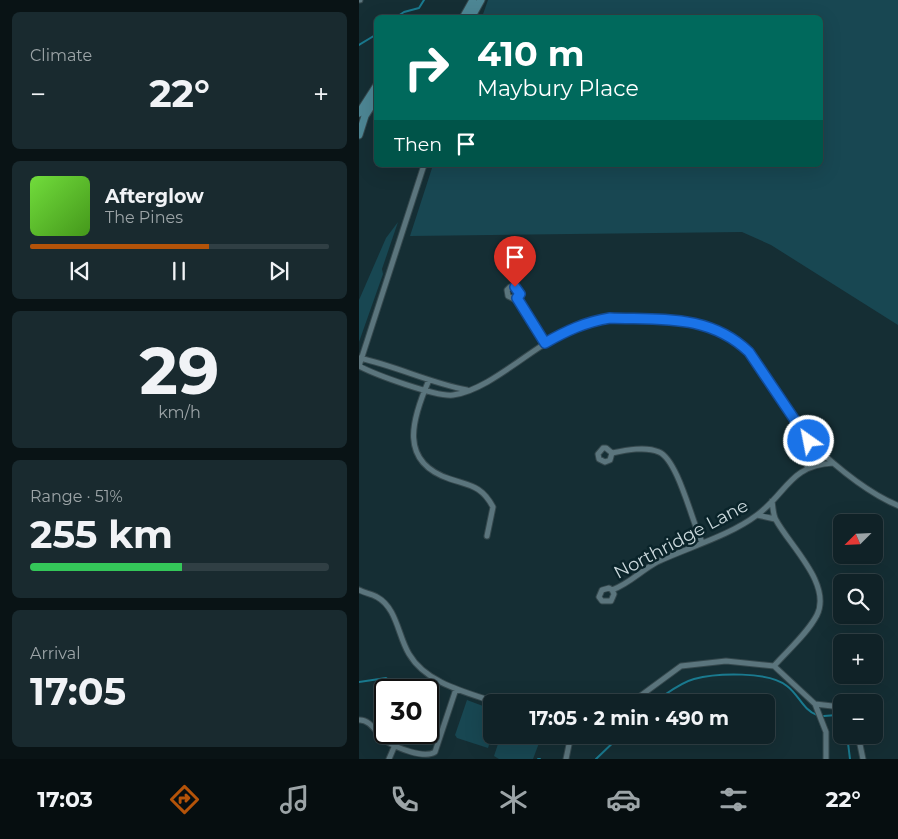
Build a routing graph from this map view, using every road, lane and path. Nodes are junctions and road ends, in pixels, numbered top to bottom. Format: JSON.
{"nodes":[{"id":1,"x":473,"y":0,"type":"edge"},
{"id":2,"x":481,"y":0,"type":"edge"},
{"id":3,"x":465,"y":15,"type":"edge"},
{"id":4,"x":473,"y":15,"type":"edge"},
{"id":5,"x":374,"y":90,"type":"edge"},
{"id":6,"x":374,"y":100,"type":"edge"},
{"id":7,"x":361,"y":114,"type":"edge"},
{"id":8,"x":359,"y":135,"type":"edge"},
{"id":9,"x":423,"y":167,"type":"edge"},
{"id":10,"x":517,"y":298,"type":"dead end"},
{"id":11,"x":545,"y":343,"type":"junction"},
{"id":12,"x":360,"y":358,"type":"edge"},
{"id":13,"x":359,"y":366,"type":"edge"},
{"id":14,"x":429,"y":380,"type":"junction"},
{"id":15,"x":425,"y":390,"type":"junction"},
{"id":16,"x":468,"y":390,"type":"junction"},
{"id":17,"x":809,"y":441,"type":"junction"},
{"id":18,"x":613,"y":453,"type":"dead end"},
{"id":19,"x":833,"y":463,"type":"junction"},
{"id":20,"x":807,"y":467,"type":"junction"},
{"id":21,"x":772,"y":501,"type":"junction"},
{"id":22,"x":898,"y":506,"type":"edge"},
{"id":23,"x":757,"y":515,"type":"junction"},
{"id":24,"x":775,"y":518,"type":"junction"},
{"id":25,"x":487,"y":536,"type":"dead end"},
{"id":26,"x":702,"y":542,"type":"junction"},
{"id":27,"x":359,"y":590,"type":"edge"},
{"id":28,"x":612,"y":590,"type":"dead end"},
{"id":29,"x":775,"y":666,"type":"junction"},
{"id":30,"x":456,"y":689,"type":"junction"},
{"id":31,"x":643,"y":694,"type":"edge"},
{"id":32,"x":483,"y":698,"type":"edge"},
{"id":33,"x":815,"y":704,"type":"junction"},
{"id":34,"x":833,"y":706,"type":"edge"},
{"id":35,"x":359,"y":720,"type":"edge"},
{"id":36,"x":569,"y":744,"type":"edge"},
{"id":37,"x":860,"y":744,"type":"edge"},
{"id":38,"x":395,"y":745,"type":"junction"},
{"id":39,"x":389,"y":759,"type":"edge"},
{"id":40,"x":566,"y":759,"type":"edge"},
{"id":41,"x":826,"y":759,"type":"edge"},
{"id":42,"x":863,"y":759,"type":"edge"}],
"edges":[{"from":1,"to":3,"type":"main road"},
{"from":2,"to":4,"type":"main road"},
{"from":5,"to":7,"type":"main road"},
{"from":6,"to":7,"type":"main road"},
{"from":7,"to":8,"type":"main road"},
{"from":9,"to":12,"type":"street"},
{"from":10,"to":11,"type":"street"},
{"from":11,"to":16,"type":"street"},
{"from":11,"to":17,"type":"street"},
{"from":12,"to":13,"type":"street"},
{"from":12,"to":14,"type":"street"},
{"from":13,"to":15,"type":"street"},
{"from":14,"to":15,"type":"street"},
{"from":14,"to":16,"type":"street"},
{"from":15,"to":16,"type":"street"},
{"from":15,"to":25,"type":"street"},
{"from":17,"to":19,"type":"street"},
{"from":17,"to":20,"type":"street"},
{"from":18,"to":26,"type":"street"},
{"from":19,"to":20,"type":"street"},
{"from":19,"to":22,"type":"street"},
{"from":20,"to":21,"type":"street","name":"Northridge Lane"},
{"from":21,"to":23,"type":"street","name":"Northridge Lane"},
{"from":21,"to":24,"type":"street"},
{"from":23,"to":24,"type":"street"},
{"from":23,"to":26,"type":"street","name":"Northridge Lane"},
{"from":24,"to":29,"type":"street"},
{"from":26,"to":28,"type":"street","name":"Northridge Lane"},
{"from":27,"to":30,"type":"street"},
{"from":29,"to":31,"type":"street"},
{"from":29,"to":33,"type":"street"},
{"from":30,"to":32,"type":"street"},
{"from":30,"to":38,"type":"street"},
{"from":33,"to":34,"type":"street"},
{"from":33,"to":41,"type":"street"},
{"from":35,"to":38,"type":"street"},
{"from":36,"to":40,"type":"street"},
{"from":37,"to":42,"type":"street"},
{"from":38,"to":39,"type":"street"}]}
